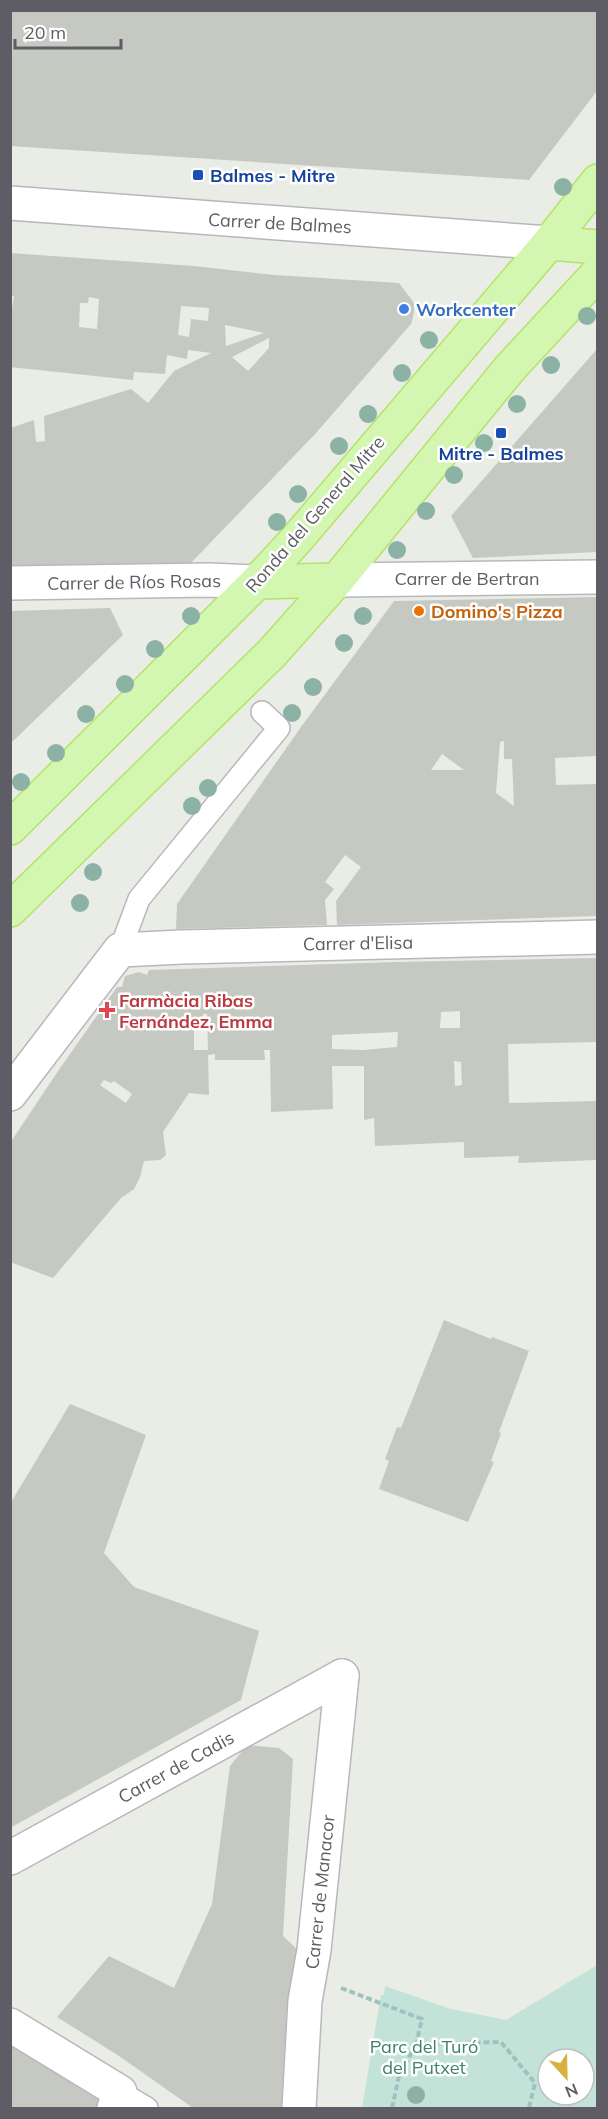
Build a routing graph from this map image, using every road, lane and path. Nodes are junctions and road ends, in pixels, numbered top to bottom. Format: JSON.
{"nodes":[{"id":1,"x":597,"y":181,"type":"edge"},
{"id":2,"x":10,"y":203,"type":"edge"},
{"id":3,"x":549,"y":243,"type":"junction"},
{"id":4,"x":597,"y":247,"type":"edge"},
{"id":5,"x":597,"y":273,"type":"edge"},
{"id":6,"x":597,"y":577,"type":"edge"},
{"id":7,"x":337,"y":580,"type":"junction"},
{"id":8,"x":257,"y":582,"type":"junction"},
{"id":9,"x":10,"y":583,"type":"edge"},
{"id":10,"x":262,"y":712,"type":"dead end"},
{"id":11,"x":10,"y":828,"type":"edge"},
{"id":12,"x":10,"y":910,"type":"edge"},
{"id":13,"x":597,"y":937,"type":"edge"},
{"id":14,"x":120,"y":950,"type":"junction"},
{"id":15,"x":10,"y":1094,"type":"edge"},
{"id":16,"x":342,"y":1676,"type":"joint"},
{"id":17,"x":10,"y":1858,"type":"edge"},
{"id":18,"x":347,"y":1990,"type":"dead end"},
{"id":19,"x":10,"y":2025,"type":"edge"},
{"id":20,"x":416,"y":2044,"type":"junction"},
{"id":21,"x":127,"y":2103,"type":"edge"},
{"id":22,"x":299,"y":2109,"type":"edge"},
{"id":23,"x":392,"y":2109,"type":"edge"},
{"id":24,"x":529,"y":2109,"type":"edge"}],
"edges":[{"from":1,"to":3,"type":"main road","name":"Ronda del General Mitre"},
{"from":2,"to":3,"type":"street","name":"Carrer de Balmes"},
{"from":3,"to":4,"type":"main road"},
{"from":3,"to":8,"type":"main road","name":"Ronda del General Mitre"},
{"from":5,"to":7,"type":"main road"},
{"from":6,"to":7,"type":"street","name":"Carrer de Bertran"},
{"from":7,"to":8,"type":"main road"},
{"from":7,"to":12,"type":"main road"},
{"from":8,"to":9,"type":"street","name":"Carrer de Ríos Rosas"},
{"from":8,"to":11,"type":"main road","name":"Ronda del General Mitre"},
{"from":10,"to":14,"type":"lane"},
{"from":13,"to":14,"type":"street","name":"Carrer d'Elisa"},
{"from":14,"to":15,"type":"street"},
{"from":16,"to":17,"type":"street","name":"Carrer de Cadis"},
{"from":16,"to":22,"type":"street","name":"Carrer de Manacor"},
{"from":18,"to":20,"type":"path"},
{"from":19,"to":21,"type":"street"},
{"from":20,"to":23,"type":"path"},
{"from":20,"to":24,"type":"path"}]}
